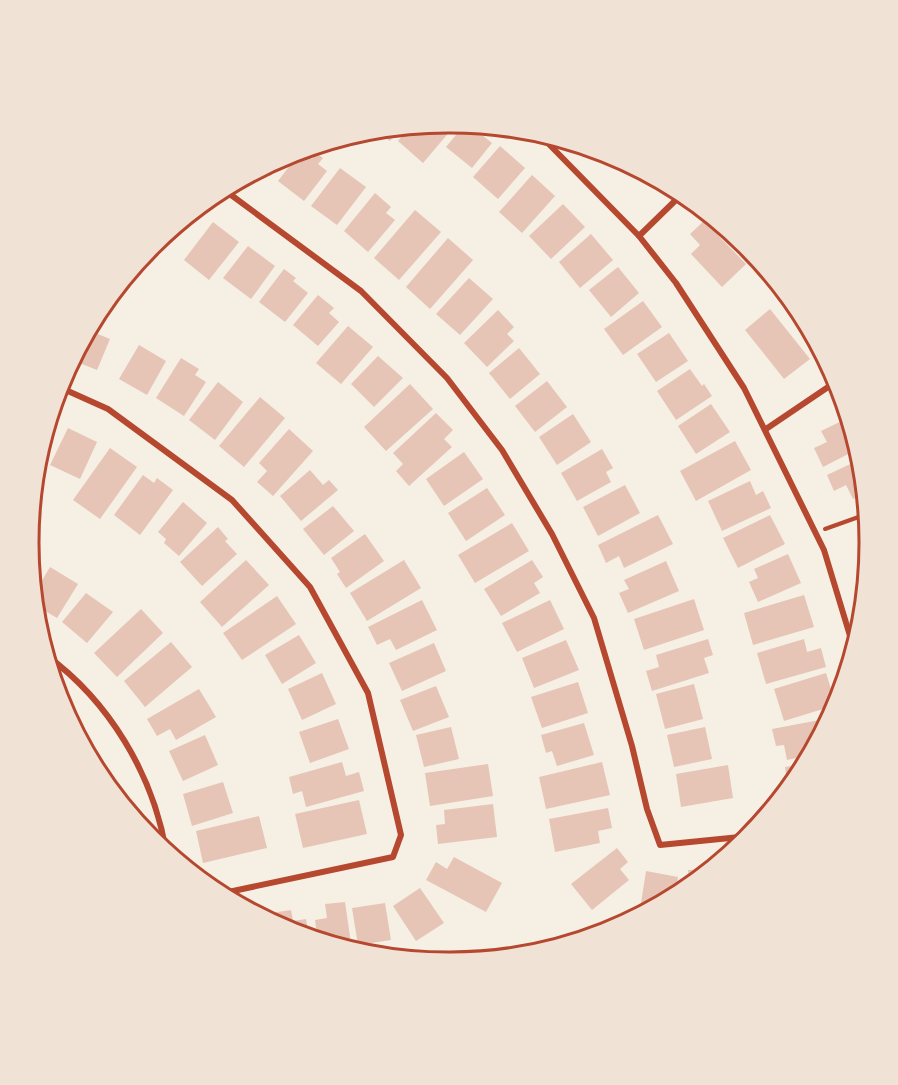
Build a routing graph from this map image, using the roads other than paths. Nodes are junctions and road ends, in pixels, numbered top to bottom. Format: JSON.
{"nodes":[{"id":1,"x":549,"y":145,"type":"edge"},
{"id":2,"x":231,"y":195,"type":"edge"},
{"id":3,"x":675,"y":201,"type":"edge"},
{"id":4,"x":639,"y":236,"type":"junction"},
{"id":5,"x":828,"y":387,"type":"edge"},
{"id":6,"x":68,"y":391,"type":"edge"},
{"id":7,"x":766,"y":429,"type":"junction"},
{"id":8,"x":849,"y":632,"type":"edge"},
{"id":9,"x":58,"y":665,"type":"edge"},
{"id":10,"x":163,"y":836,"type":"edge"},
{"id":11,"x":733,"y":838,"type":"edge"},
{"id":12,"x":233,"y":891,"type":"edge"}],
"edges":[{"from":1,"to":4,"type":"street"},
{"from":2,"to":11,"type":"street"},
{"from":3,"to":4,"type":"street"},
{"from":4,"to":7,"type":"street"},
{"from":5,"to":7,"type":"street"},
{"from":6,"to":12,"type":"street"},
{"from":7,"to":8,"type":"street"},
{"from":9,"to":10,"type":"street"}]}
